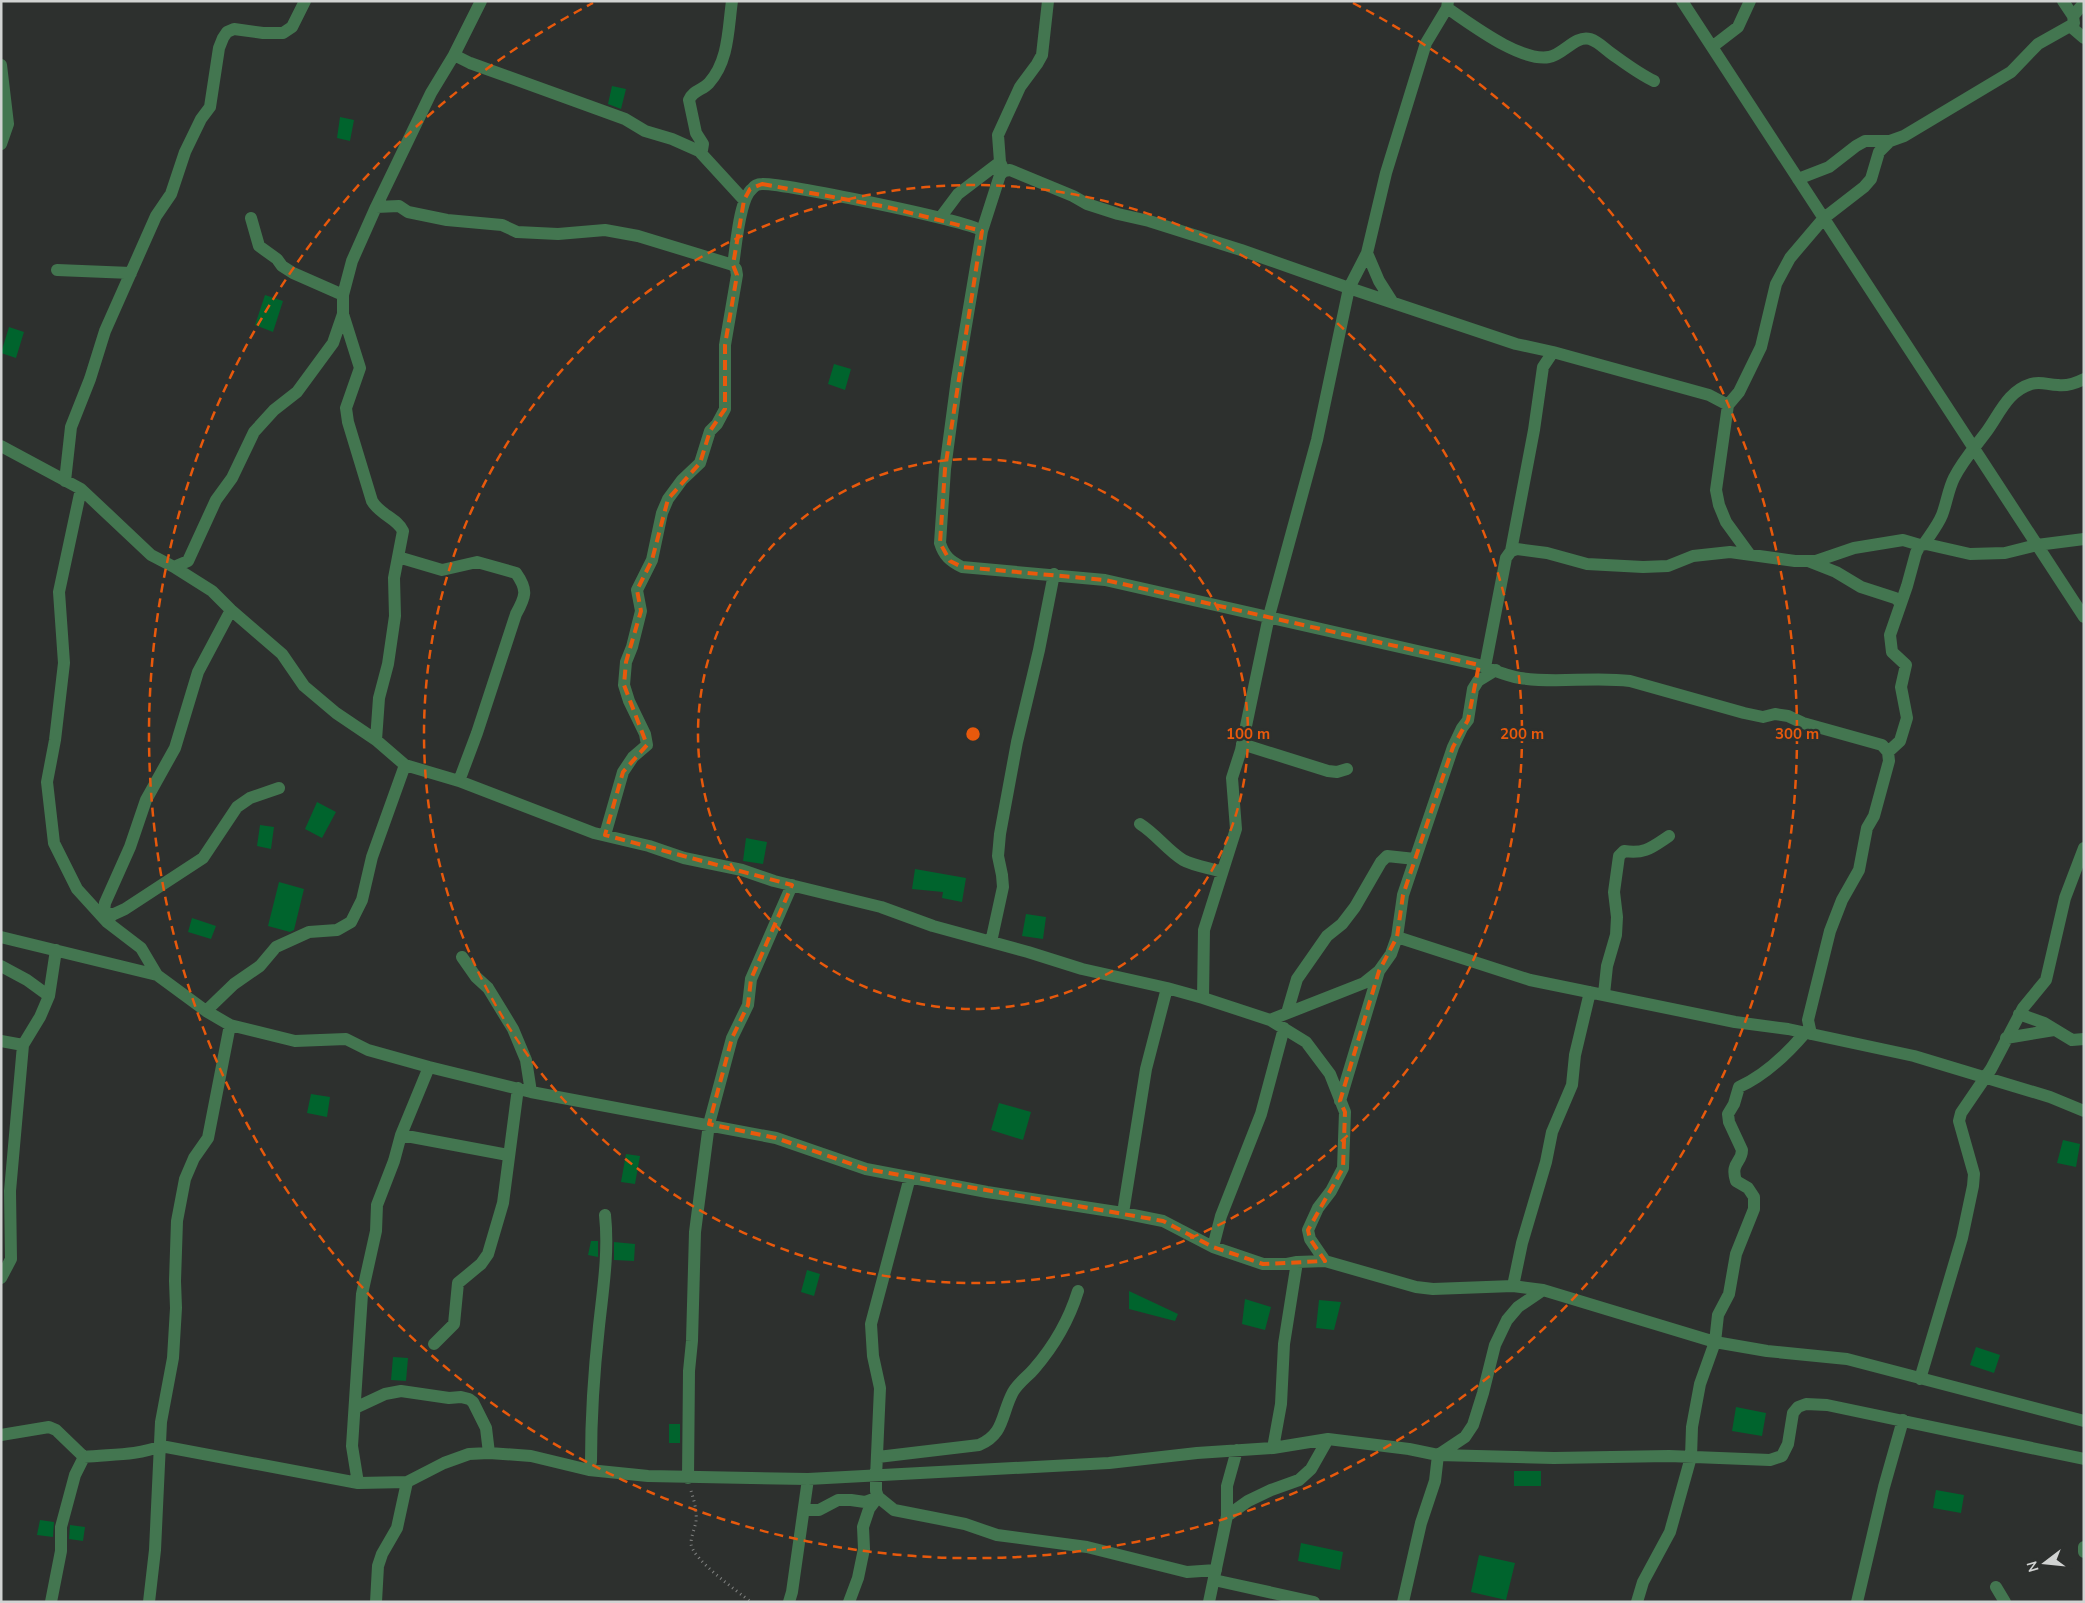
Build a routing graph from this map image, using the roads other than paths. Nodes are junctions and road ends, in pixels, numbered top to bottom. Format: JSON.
{"nodes":[{"id":1,"x":305,"y":1,"type":"edge"},
{"id":2,"x":481,"y":1,"type":"edge"},
{"id":3,"x":732,"y":1,"type":"edge"},
{"id":4,"x":1048,"y":1,"type":"edge"},
{"id":5,"x":1682,"y":1,"type":"edge"},
{"id":6,"x":1750,"y":1,"type":"edge"},
{"id":7,"x":2064,"y":1,"type":"edge"},
{"id":8,"x":2084,"y":3,"type":"edge"},
{"id":9,"x":1448,"y":5,"type":"edge"},
{"id":10,"x":2072,"y":21,"type":"junction"},
{"id":11,"x":2084,"y":38,"type":"edge"},
{"id":12,"x":1712,"y":47,"type":"junction"},
{"id":13,"x":454,"y":54,"type":"junction"},
{"id":14,"x":1,"y":65,"type":"edge"},
{"id":15,"x":1654,"y":81,"type":"dead end"},
{"id":16,"x":1890,"y":141,"type":"junction"},
{"id":17,"x":1,"y":144,"type":"edge"},
{"id":18,"x":699,"y":151,"type":"junction"},
{"id":19,"x":1002,"y":166,"type":"junction"},
{"id":20,"x":1798,"y":179,"type":"junction"},
{"id":21,"x":744,"y":200,"type":"junction"},
{"id":22,"x":376,"y":207,"type":"junction"},
{"id":23,"x":251,"y":218,"type":"dead end"},
{"id":24,"x":940,"y":218,"type":"junction"},
{"id":25,"x":1824,"y":218,"type":"junction"},
{"id":26,"x":982,"y":231,"type":"junction"},
{"id":27,"x":1367,"y":252,"type":"junction"},
{"id":28,"x":733,"y":265,"type":"junction"},
{"id":29,"x":57,"y":270,"type":"dead end"},
{"id":30,"x":130,"y":273,"type":"junction"},
{"id":31,"x":1349,"y":288,"type":"junction"},
{"id":32,"x":343,"y":295,"type":"junction"},
{"id":33,"x":1393,"y":303,"type":"junction"},
{"id":34,"x":342,"y":314,"type":"junction"},
{"id":35,"x":1527,"y":346,"type":"junction"},
{"id":36,"x":1553,"y":352,"type":"junction"},
{"id":37,"x":1543,"y":367,"type":"junction"},
{"id":38,"x":2084,"y":379,"type":"edge"},
{"id":39,"x":1728,"y":405,"type":"junction"},
{"id":40,"x":1,"y":446,"type":"edge"},
{"id":41,"x":1973,"y":447,"type":"junction"},
{"id":42,"x":65,"y":481,"type":"junction"},
{"id":43,"x":81,"y":489,"type":"junction"},
{"id":44,"x":2084,"y":538,"type":"edge"},
{"id":45,"x":1922,"y":544,"type":"junction"},
{"id":46,"x":2037,"y":545,"type":"junction"},
{"id":47,"x":1511,"y":551,"type":"junction"},
{"id":48,"x":1750,"y":555,"type":"junction"},
{"id":49,"x":398,"y":557,"type":"junction"},
{"id":50,"x":188,"y":561,"type":"junction"},
{"id":51,"x":1807,"y":561,"type":"junction"},
{"id":52,"x":174,"y":567,"type":"junction"},
{"id":53,"x":1054,"y":574,"type":"junction"},
{"id":54,"x":189,"y":576,"type":"junction"},
{"id":55,"x":1901,"y":603,"type":"junction"},
{"id":56,"x":230,"y":610,"type":"junction"},
{"id":57,"x":1269,"y":616,"type":"junction"},
{"id":58,"x":2084,"y":617,"type":"edge"},
{"id":59,"x":1487,"y":667,"type":"junction"},
{"id":60,"x":376,"y":740,"type":"junction"},
{"id":61,"x":1242,"y":744,"type":"junction"},
{"id":62,"x":1888,"y":752,"type":"junction"},
{"id":63,"x":405,"y":765,"type":"junction"},
{"id":64,"x":1347,"y":769,"type":"dead end"},
{"id":65,"x":459,"y":781,"type":"junction"},
{"id":66,"x":279,"y":788,"type":"dead end"},
{"id":67,"x":1140,"y":824,"type":"dead end"},
{"id":68,"x":605,"y":835,"type":"junction"},
{"id":69,"x":1669,"y":836,"type":"dead end"},
{"id":70,"x":2084,"y":848,"type":"edge"},
{"id":71,"x":1416,"y":859,"type":"junction"},
{"id":72,"x":1222,"y":872,"type":"junction"},
{"id":73,"x":792,"y":885,"type":"junction"},
{"id":74,"x":110,"y":918,"type":"junction"},
{"id":75,"x":1,"y":937,"type":"edge"},
{"id":76,"x":1397,"y":937,"type":"junction"},
{"id":77,"x":991,"y":942,"type":"junction"},
{"id":78,"x":56,"y":950,"type":"junction"},
{"id":79,"x":462,"y":956,"type":"dead end"},
{"id":80,"x":1,"y":966,"type":"edge"},
{"id":81,"x":1379,"y":971,"type":"junction"},
{"id":82,"x":157,"y":975,"type":"junction"},
{"id":83,"x":1167,"y":988,"type":"junction"},
{"id":84,"x":1590,"y":992,"type":"junction"},
{"id":85,"x":1604,"y":994,"type":"junction"},
{"id":86,"x":49,"y":996,"type":"junction"},
{"id":87,"x":1203,"y":998,"type":"junction"},
{"id":88,"x":206,"y":1011,"type":"junction"},
{"id":89,"x":1286,"y":1013,"type":"junction"},
{"id":90,"x":2019,"y":1014,"type":"junction"},
{"id":91,"x":1270,"y":1020,"type":"junction"},
{"id":92,"x":1808,"y":1020,"type":"junction"},
{"id":93,"x":230,"y":1024,"type":"junction"},
{"id":94,"x":1284,"y":1028,"type":"junction"},
{"id":95,"x":1788,"y":1029,"type":"junction"},
{"id":96,"x":2054,"y":1030,"type":"junction"},
{"id":97,"x":1808,"y":1034,"type":"junction"},
{"id":98,"x":2006,"y":1038,"type":"junction"},
{"id":99,"x":2084,"y":1039,"type":"edge"},
{"id":100,"x":1,"y":1042,"type":"edge"},
{"id":101,"x":23,"y":1045,"type":"junction"},
{"id":102,"x":428,"y":1067,"type":"junction"},
{"id":103,"x":1985,"y":1078,"type":"junction"},
{"id":104,"x":524,"y":1090,"type":"junction"},
{"id":105,"x":1340,"y":1101,"type":"junction"},
{"id":106,"x":2084,"y":1111,"type":"edge"},
{"id":107,"x":709,"y":1124,"type":"junction"},
{"id":108,"x":400,"y":1135,"type":"junction"},
{"id":109,"x":508,"y":1155,"type":"junction"},
{"id":110,"x":910,"y":1177,"type":"junction"},
{"id":111,"x":5,"y":1196,"type":"edge"},
{"id":112,"x":1124,"y":1213,"type":"junction"},
{"id":113,"x":605,"y":1215,"type":"dead end"},
{"id":114,"x":1213,"y":1247,"type":"junction"},
{"id":115,"x":1324,"y":1261,"type":"junction"},
{"id":116,"x":1297,"y":1262,"type":"junction"},
{"id":117,"x":1,"y":1278,"type":"edge"},
{"id":118,"x":1513,"y":1286,"type":"junction"},
{"id":119,"x":1543,"y":1290,"type":"junction"},
{"id":120,"x":1078,"y":1291,"type":"dead end"},
{"id":121,"x":1715,"y":1342,"type":"junction"},
{"id":122,"x":434,"y":1344,"type":"dead end"},
{"id":123,"x":1920,"y":1379,"type":"junction"},
{"id":124,"x":355,"y":1408,"type":"junction"},
{"id":125,"x":1903,"y":1420,"type":"junction"},
{"id":126,"x":2084,"y":1421,"type":"edge"},
{"id":127,"x":1,"y":1435,"type":"edge"},
{"id":128,"x":1328,"y":1439,"type":"junction"},
{"id":129,"x":161,"y":1446,"type":"junction"},
{"id":130,"x":1272,"y":1448,"type":"junction"},
{"id":131,"x":1237,"y":1450,"type":"junction"},
{"id":132,"x":489,"y":1453,"type":"junction"},
{"id":133,"x":1438,"y":1455,"type":"junction"},
{"id":134,"x":84,"y":1456,"type":"junction"},
{"id":135,"x":878,"y":1457,"type":"junction"},
{"id":136,"x":1691,"y":1457,"type":"junction"},
{"id":137,"x":2084,"y":1459,"type":"edge"},
{"id":138,"x":589,"y":1470,"type":"junction"},
{"id":139,"x":876,"y":1477,"type":"junction"},
{"id":140,"x":688,"y":1478,"type":"junction"},
{"id":141,"x":808,"y":1479,"type":"junction"},
{"id":142,"x":407,"y":1482,"type":"junction"},
{"id":143,"x":358,"y":1483,"type":"junction"},
{"id":144,"x":878,"y":1497,"type":"junction"},
{"id":145,"x":804,"y":1510,"type":"junction"},
{"id":146,"x":1228,"y":1516,"type":"junction"},
{"id":147,"x":2084,"y":1547,"type":"edge"},
{"id":148,"x":2084,"y":1552,"type":"edge"},
{"id":149,"x":1214,"y":1578,"type":"junction"},
{"id":150,"x":1996,"y":1587,"type":"dead end"},
{"id":151,"x":150,"y":1600,"type":"edge"},
{"id":152,"x":1210,"y":1601,"type":"edge"},
{"id":153,"x":51,"y":1602,"type":"edge"},
{"id":154,"x":376,"y":1602,"type":"edge"},
{"id":155,"x":789,"y":1602,"type":"edge"},
{"id":156,"x":849,"y":1602,"type":"edge"},
{"id":157,"x":1314,"y":1602,"type":"edge"},
{"id":158,"x":1403,"y":1602,"type":"edge"},
{"id":159,"x":1637,"y":1602,"type":"edge"},
{"id":160,"x":1857,"y":1602,"type":"edge"},
{"id":161,"x":2005,"y":1602,"type":"edge"}],
"edges":[{"from":1,"to":30,"type":"street"},
{"from":2,"to":13,"type":"street"},
{"from":3,"to":18,"type":"street"},
{"from":4,"to":19,"type":"street"},
{"from":5,"to":12,"type":"street"},
{"from":6,"to":12,"type":"street"},
{"from":7,"to":10,"type":"street"},
{"from":8,"to":10,"type":"street"},
{"from":9,"to":15,"type":"street"},
{"from":9,"to":27,"type":"street"},
{"from":10,"to":11,"type":"street"},
{"from":10,"to":16,"type":"street"},
{"from":12,"to":20,"type":"street"},
{"from":13,"to":18,"type":"street"},
{"from":13,"to":22,"type":"street"},
{"from":14,"to":17,"type":"street"},
{"from":16,"to":20,"type":"street"},
{"from":16,"to":25,"type":"street"},
{"from":18,"to":21,"type":"street"},
{"from":19,"to":24,"type":"street"},
{"from":19,"to":26,"type":"street"},
{"from":19,"to":31,"type":"street"},
{"from":20,"to":25,"type":"street"},
{"from":21,"to":24,"type":"street"},
{"from":21,"to":28,"type":"street"},
{"from":22,"to":28,"type":"street"},
{"from":22,"to":32,"type":"street"},
{"from":23,"to":32,"type":"street"},
{"from":24,"to":26,"type":"street"},
{"from":25,"to":39,"type":"street"},
{"from":25,"to":41,"type":"street"},
{"from":26,"to":53,"type":"street"},
{"from":27,"to":31,"type":"street"},
{"from":27,"to":33,"type":"street"},
{"from":28,"to":68,"type":"street"},
{"from":29,"to":30,"type":"street"},
{"from":30,"to":42,"type":"street"},
{"from":31,"to":33,"type":"street"},
{"from":31,"to":57,"type":"street"},
{"from":32,"to":34,"type":"street"},
{"from":33,"to":35,"type":"street"},
{"from":34,"to":49,"type":"street"},
{"from":34,"to":50,"type":"street"},
{"from":35,"to":36,"type":"street"},
{"from":35,"to":37,"type":"street"},
{"from":36,"to":37,"type":"street"},
{"from":36,"to":39,"type":"street"},
{"from":37,"to":47,"type":"street"},
{"from":38,"to":41,"type":"street"},
{"from":39,"to":48,"type":"street"},
{"from":40,"to":42,"type":"street"},
{"from":41,"to":45,"type":"street"},
{"from":41,"to":46,"type":"street"},
{"from":42,"to":43,"type":"street"},
{"from":43,"to":52,"type":"street"},
{"from":43,"to":74,"type":"street"},
{"from":44,"to":46,"type":"street"},
{"from":45,"to":46,"type":"street"},
{"from":45,"to":51,"type":"street"},
{"from":45,"to":55,"type":"street"},
{"from":46,"to":58,"type":"street"},
{"from":47,"to":48,"type":"street"},
{"from":47,"to":59,"type":"street"},
{"from":48,"to":51,"type":"street"},
{"from":49,"to":60,"type":"street"},
{"from":49,"to":65,"type":"street"},
{"from":50,"to":52,"type":"street"},
{"from":50,"to":54,"type":"street"},
{"from":51,"to":55,"type":"street"},
{"from":52,"to":54,"type":"street"},
{"from":53,"to":57,"type":"street"},
{"from":53,"to":77,"type":"street"},
{"from":54,"to":56,"type":"street"},
{"from":55,"to":62,"type":"street"},
{"from":56,"to":60,"type":"street"},
{"from":56,"to":74,"type":"street"},
{"from":57,"to":59,"type":"street"},
{"from":57,"to":61,"type":"street"},
{"from":59,"to":62,"type":"street"},
{"from":59,"to":71,"type":"street"},
{"from":60,"to":63,"type":"street"},
{"from":61,"to":64,"type":"street"},
{"from":61,"to":72,"type":"street"},
{"from":62,"to":92,"type":"street"},
{"from":63,"to":65,"type":"street"},
{"from":63,"to":88,"type":"street"},
{"from":65,"to":68,"type":"street"},
{"from":66,"to":74,"type":"street"},
{"from":67,"to":72,"type":"street"},
{"from":68,"to":73,"type":"street"},
{"from":69,"to":85,"type":"street"},
{"from":70,"to":90,"type":"street"},
{"from":71,"to":76,"type":"street"},
{"from":71,"to":89,"type":"street"},
{"from":72,"to":87,"type":"street"},
{"from":73,"to":77,"type":"street"},
{"from":73,"to":107,"type":"street"},
{"from":74,"to":82,"type":"street"},
{"from":75,"to":78,"type":"street"},
{"from":76,"to":81,"type":"street"},
{"from":76,"to":84,"type":"street"},
{"from":77,"to":83,"type":"street"},
{"from":78,"to":82,"type":"street"},
{"from":78,"to":86,"type":"street"},
{"from":79,"to":104,"type":"street"},
{"from":80,"to":86,"type":"street"},
{"from":81,"to":89,"type":"street"},
{"from":81,"to":105,"type":"street"},
{"from":82,"to":88,"type":"street"},
{"from":83,"to":87,"type":"street"},
{"from":83,"to":112,"type":"street"},
{"from":84,"to":85,"type":"street"},
{"from":84,"to":118,"type":"street"},
{"from":85,"to":95,"type":"street"},
{"from":86,"to":101,"type":"street"},
{"from":87,"to":91,"type":"street"},
{"from":88,"to":93,"type":"street"},
{"from":89,"to":91,"type":"street"},
{"from":90,"to":96,"type":"street"},
{"from":90,"to":98,"type":"street"},
{"from":91,"to":94,"type":"street"},
{"from":92,"to":95,"type":"street"},
{"from":92,"to":97,"type":"street"},
{"from":93,"to":102,"type":"street"},
{"from":93,"to":129,"type":"street"},
{"from":94,"to":105,"type":"street"},
{"from":94,"to":114,"type":"street"},
{"from":95,"to":97,"type":"street"},
{"from":96,"to":98,"type":"street"},
{"from":96,"to":99,"type":"street"},
{"from":97,"to":103,"type":"street"},
{"from":97,"to":121,"type":"street"},
{"from":98,"to":103,"type":"street"},
{"from":100,"to":101,"type":"street"},
{"from":101,"to":111,"type":"street"},
{"from":102,"to":104,"type":"street"},
{"from":102,"to":108,"type":"street"},
{"from":103,"to":106,"type":"street"},
{"from":103,"to":123,"type":"street"},
{"from":104,"to":107,"type":"street"},
{"from":104,"to":109,"type":"street"},
{"from":105,"to":115,"type":"street"},
{"from":107,"to":110,"type":"street"},
{"from":107,"to":140,"type":"street"},
{"from":108,"to":109,"type":"street"},
{"from":108,"to":124,"type":"street"},
{"from":109,"to":122,"type":"street"},
{"from":110,"to":112,"type":"street"},
{"from":110,"to":135,"type":"street"},
{"from":111,"to":117,"type":"street"},
{"from":112,"to":114,"type":"street"},
{"from":113,"to":138,"type":"street"},
{"from":114,"to":116,"type":"street"},
{"from":115,"to":116,"type":"street"},
{"from":115,"to":118,"type":"street"},
{"from":116,"to":130,"type":"street"},
{"from":118,"to":119,"type":"street"},
{"from":119,"to":121,"type":"street"},
{"from":119,"to":133,"type":"street"},
{"from":120,"to":135,"type":"street"},
{"from":121,"to":123,"type":"street"},
{"from":121,"to":136,"type":"street"},
{"from":123,"to":126,"type":"street"},
{"from":124,"to":132,"type":"street"},
{"from":124,"to":143,"type":"street"},
{"from":125,"to":136,"type":"street"},
{"from":125,"to":137,"type":"street"},
{"from":125,"to":160,"type":"street"},
{"from":127,"to":134,"type":"street"},
{"from":128,"to":130,"type":"street"},
{"from":128,"to":133,"type":"street"},
{"from":128,"to":146,"type":"street"},
{"from":129,"to":134,"type":"street"},
{"from":129,"to":143,"type":"street"},
{"from":129,"to":151,"type":"street"},
{"from":130,"to":131,"type":"street"},
{"from":131,"to":139,"type":"street"},
{"from":131,"to":146,"type":"street"},
{"from":132,"to":138,"type":"street"},
{"from":132,"to":142,"type":"street"},
{"from":133,"to":136,"type":"street"},
{"from":133,"to":158,"type":"street"},
{"from":134,"to":153,"type":"street"},
{"from":135,"to":139,"type":"street"},
{"from":136,"to":159,"type":"street"},
{"from":138,"to":140,"type":"street"},
{"from":139,"to":141,"type":"street"},
{"from":139,"to":144,"type":"street"},
{"from":140,"to":141,"type":"street"},
{"from":141,"to":145,"type":"street"},
{"from":142,"to":143,"type":"street"},
{"from":142,"to":154,"type":"street"},
{"from":144,"to":145,"type":"street"},
{"from":144,"to":149,"type":"street"},
{"from":144,"to":156,"type":"street"},
{"from":145,"to":155,"type":"street"},
{"from":146,"to":149,"type":"street"},
{"from":147,"to":148,"type":"street"},
{"from":149,"to":152,"type":"street"},
{"from":149,"to":157,"type":"street"},
{"from":150,"to":161,"type":"street"}]}
